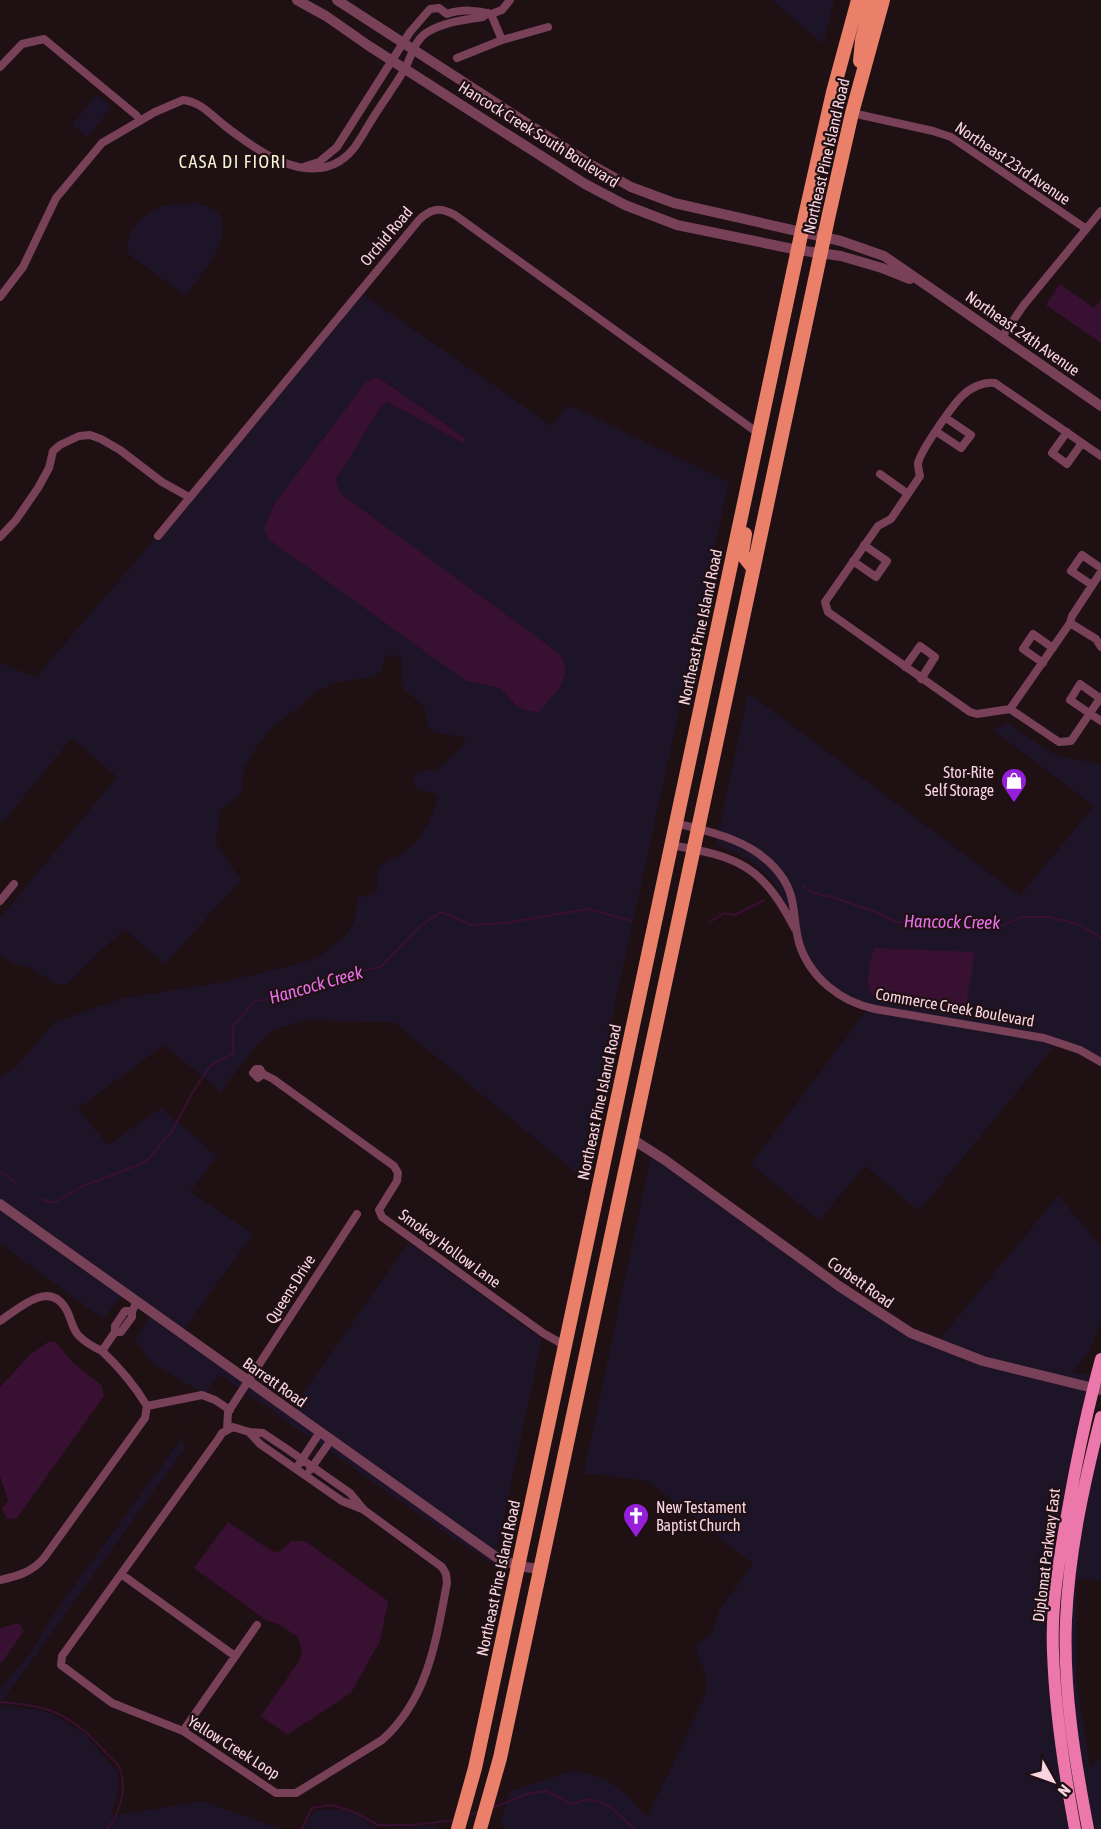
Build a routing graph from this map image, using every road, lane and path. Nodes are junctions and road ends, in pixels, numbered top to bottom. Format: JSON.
{"nodes":[{"id":1,"x":337,"y":0,"type":"edge"},
{"id":2,"x":510,"y":0,"type":"edge"},
{"id":3,"x":858,"y":0,"type":"edge"},
{"id":4,"x":872,"y":0,"type":"edge"},
{"id":5,"x":883,"y":0,"type":"edge"},
{"id":6,"x":305,"y":2,"type":"edge"},
{"id":7,"x":490,"y":13,"type":"junction"},
{"id":8,"x":548,"y":27,"type":"dead end"},
{"id":9,"x":502,"y":40,"type":"junction"},
{"id":10,"x":409,"y":47,"type":"junction"},
{"id":11,"x":457,"y":58,"type":"dead end"},
{"id":12,"x":392,"y":61,"type":"junction"},
{"id":13,"x":0,"y":67,"type":"edge"},
{"id":14,"x":405,"y":69,"type":"junction"},
{"id":15,"x":862,"y":75,"type":"junction"},
{"id":16,"x":852,"y":113,"type":"junction"},
{"id":17,"x":140,"y":120,"type":"junction"},
{"id":18,"x":297,"y":166,"type":"junction"},
{"id":19,"x":1101,"y":211,"type":"edge"},
{"id":20,"x":1085,"y":228,"type":"junction"},
{"id":21,"x":801,"y":233,"type":"junction"},
{"id":22,"x":823,"y":238,"type":"junction"},
{"id":23,"x":798,"y":250,"type":"junction"},
{"id":24,"x":820,"y":253,"type":"junction"},
{"id":25,"x":927,"y":285,"type":"junction"},
{"id":26,"x":0,"y":297,"type":"edge"},
{"id":27,"x":1002,"y":337,"type":"junction"},
{"id":28,"x":769,"y":382,"type":"junction"},
{"id":29,"x":1101,"y":406,"type":"edge"},
{"id":30,"x":946,"y":418,"type":"junction"},
{"id":31,"x":937,"y":432,"type":"junction"},
{"id":32,"x":1067,"y":432,"type":"junction"},
{"id":33,"x":758,"y":433,"type":"junction"},
{"id":34,"x":1082,"y":443,"type":"junction"},
{"id":35,"x":1101,"y":456,"type":"edge"},
{"id":36,"x":880,"y":474,"type":"dead end"},
{"id":37,"x":908,"y":494,"type":"junction"},
{"id":38,"x":189,"y":497,"type":"junction"},
{"id":39,"x":158,"y":536,"type":"dead end"},
{"id":40,"x":0,"y":537,"type":"edge"},
{"id":41,"x":864,"y":546,"type":"junction"},
{"id":42,"x":853,"y":561,"type":"junction"},
{"id":43,"x":753,"y":568,"type":"junction"},
{"id":44,"x":1101,"y":570,"type":"edge"},
{"id":45,"x":1092,"y":585,"type":"junction"},
{"id":46,"x":1070,"y":623,"type":"junction"},
{"id":47,"x":1101,"y":646,"type":"edge"},
{"id":48,"x":1053,"y":648,"type":"junction"},
{"id":49,"x":1043,"y":663,"type":"junction"},
{"id":50,"x":905,"y":668,"type":"junction"},
{"id":51,"x":921,"y":679,"type":"junction"},
{"id":52,"x":1101,"y":698,"type":"edge"},
{"id":53,"x":1010,"y":709,"type":"junction"},
{"id":54,"x":1090,"y":713,"type":"junction"},
{"id":55,"x":1101,"y":721,"type":"edge"},
{"id":56,"x":675,"y":823,"type":"junction"},
{"id":57,"x":698,"y":829,"type":"junction"},
{"id":58,"x":671,"y":844,"type":"junction"},
{"id":59,"x":694,"y":849,"type":"junction"},
{"id":60,"x":769,"y":862,"type":"junction"},
{"id":61,"x":758,"y":875,"type":"junction"},
{"id":62,"x":14,"y":884,"type":"dead end"},
{"id":63,"x":0,"y":901,"type":"edge"},
{"id":64,"x":798,"y":935,"type":"junction"},
{"id":65,"x":1101,"y":1062,"type":"edge"},
{"id":66,"x":263,"y":1074,"type":"dead end"},
{"id":67,"x":632,"y":1139,"type":"junction"},
{"id":68,"x":0,"y":1204,"type":"edge"},
{"id":69,"x":357,"y":1214,"type":"dead end"},
{"id":70,"x":134,"y":1306,"type":"junction"},
{"id":71,"x":0,"y":1321,"type":"edge"},
{"id":72,"x":564,"y":1344,"type":"junction"},
{"id":73,"x":102,"y":1351,"type":"junction"},
{"id":74,"x":1101,"y":1359,"type":"edge"},
{"id":75,"x":248,"y":1380,"type":"junction"},
{"id":76,"x":1097,"y":1389,"type":"edge"},
{"id":77,"x":147,"y":1406,"type":"junction"},
{"id":78,"x":230,"y":1410,"type":"junction"},
{"id":79,"x":1101,"y":1417,"type":"edge"},
{"id":80,"x":227,"y":1430,"type":"junction"},
{"id":81,"x":249,"y":1432,"type":"junction"},
{"id":82,"x":320,"y":1432,"type":"junction"},
{"id":83,"x":331,"y":1440,"type":"junction"},
{"id":84,"x":275,"y":1441,"type":"junction"},
{"id":85,"x":269,"y":1450,"type":"junction"},
{"id":86,"x":302,"y":1460,"type":"junction"},
{"id":87,"x":312,"y":1467,"type":"junction"},
{"id":88,"x":296,"y":1468,"type":"junction"},
{"id":89,"x":306,"y":1475,"type":"junction"},
{"id":90,"x":339,"y":1486,"type":"junction"},
{"id":91,"x":333,"y":1494,"type":"junction"},
{"id":92,"x":364,"y":1510,"type":"junction"},
{"id":93,"x":518,"y":1566,"type":"junction"},
{"id":94,"x":539,"y":1569,"type":"junction"},
{"id":95,"x":121,"y":1574,"type":"junction"},
{"id":96,"x":0,"y":1580,"type":"edge"},
{"id":97,"x":1056,"y":1581,"type":"junction"},
{"id":98,"x":1070,"y":1583,"type":"junction"},
{"id":99,"x":257,"y":1625,"type":"dead end"},
{"id":100,"x":235,"y":1656,"type":"junction"},
{"id":101,"x":183,"y":1731,"type":"junction"},
{"id":102,"x":1080,"y":1779,"type":"junction"},
{"id":103,"x":1067,"y":1781,"type":"junction"},
{"id":104,"x":458,"y":1829,"type":"edge"},
{"id":105,"x":480,"y":1829,"type":"edge"},
{"id":106,"x":1075,"y":1829,"type":"edge"},
{"id":107,"x":1089,"y":1829,"type":"edge"}],
"edges":[{"from":1,"to":10,"type":"street","name":"Hancock Creek South Boulevard"},
{"from":2,"to":7,"type":"street"},
{"from":3,"to":21,"type":"main road","name":"Northeast Pine Island Road"},
{"from":4,"to":15,"type":"main road"},
{"from":5,"to":15,"type":"main road","name":"Northeast Pine Island Road"},
{"from":6,"to":12,"type":"street","name":"Hancock Creek South Boulevard"},
{"from":7,"to":9,"type":"street"},
{"from":7,"to":10,"type":"street"},
{"from":7,"to":10,"type":"street"},
{"from":8,"to":9,"type":"street"},
{"from":9,"to":11,"type":"street"},
{"from":10,"to":12,"type":"street"},
{"from":10,"to":14,"type":"street"},
{"from":10,"to":21,"type":"street","name":"Hancock Creek South Boulevard"},
{"from":12,"to":14,"type":"street","name":"Hancock Creek South Boulevard"},
{"from":12,"to":18,"type":"street"},
{"from":13,"to":17,"type":"street"},
{"from":14,"to":18,"type":"street"},
{"from":14,"to":23,"type":"street","name":"Hancock Creek South Boulevard"},
{"from":15,"to":16,"type":"main road","name":"Northeast Pine Island Road"},
{"from":16,"to":20,"type":"street","name":"Northeast 23rd Avenue"},
{"from":16,"to":22,"type":"main road","name":"Northeast Pine Island Road"},
{"from":17,"to":18,"type":"street"},
{"from":17,"to":26,"type":"street"},
{"from":19,"to":20,"type":"street"},
{"from":20,"to":27,"type":"street"},
{"from":21,"to":22,"type":"street","name":"Hancock Creek South Boulevard"},
{"from":21,"to":23,"type":"main road","name":"Northeast Pine Island Road"},
{"from":22,"to":24,"type":"main road","name":"Northeast Pine Island Road"},
{"from":22,"to":25,"type":"street","name":"Northeast 24th Avenue"},
{"from":23,"to":24,"type":"street","name":"Hancock Creek South Boulevard"},
{"from":23,"to":28,"type":"main road","name":"Northeast Pine Island Road"},
{"from":24,"to":25,"type":"street","name":"Northeast 24th Avenue"},
{"from":24,"to":43,"type":"main road","name":"Northeast Pine Island Road"},
{"from":25,"to":27,"type":"street","name":"Northeast 24th Avenue"},
{"from":27,"to":29,"type":"street","name":"Northeast 24th Avenue"},
{"from":28,"to":33,"type":"main road","name":"Northeast Pine Island Road"},
{"from":28,"to":43,"type":"main road","name":"Northeast Pine Island Road"},
{"from":30,"to":31,"type":"street"},
{"from":30,"to":31,"type":"street"},
{"from":30,"to":32,"type":"street"},
{"from":31,"to":37,"type":"street"},
{"from":32,"to":34,"type":"street"},
{"from":32,"to":34,"type":"street"},
{"from":33,"to":38,"type":"street","name":"Orchid Road"},
{"from":33,"to":56,"type":"main road","name":"Northeast Pine Island Road"},
{"from":34,"to":35,"type":"street"},
{"from":36,"to":37,"type":"street"},
{"from":37,"to":41,"type":"street"},
{"from":38,"to":39,"type":"street","name":"Orchid Road"},
{"from":38,"to":40,"type":"street"},
{"from":41,"to":42,"type":"street"},
{"from":41,"to":42,"type":"street"},
{"from":42,"to":50,"type":"street"},
{"from":43,"to":57,"type":"main road","name":"Northeast Pine Island Road"},
{"from":44,"to":45,"type":"street"},
{"from":44,"to":45,"type":"street"},
{"from":45,"to":46,"type":"street"},
{"from":46,"to":47,"type":"street"},
{"from":46,"to":48,"type":"street"},
{"from":48,"to":49,"type":"street"},
{"from":48,"to":49,"type":"street"},
{"from":49,"to":53,"type":"street"},
{"from":50,"to":51,"type":"street"},
{"from":50,"to":51,"type":"street"},
{"from":51,"to":53,"type":"street"},
{"from":52,"to":54,"type":"street"},
{"from":52,"to":54,"type":"street"},
{"from":53,"to":54,"type":"street"},
{"from":54,"to":55,"type":"street"},
{"from":56,"to":57,"type":"street","name":"Commerce Creek Boulevard"},
{"from":56,"to":58,"type":"main road","name":"Northeast Pine Island Road"},
{"from":57,"to":59,"type":"main road","name":"Northeast Pine Island Road"},
{"from":57,"to":60,"type":"street","name":"Commerce Creek Boulevard"},
{"from":58,"to":59,"type":"street","name":"Commerce Creek Boulevard"},
{"from":58,"to":72,"type":"main road","name":"Northeast Pine Island Road"},
{"from":59,"to":61,"type":"street","name":"Commerce Creek Boulevard"},
{"from":59,"to":67,"type":"main road","name":"Northeast Pine Island Road"},
{"from":60,"to":61,"type":"street"},
{"from":60,"to":64,"type":"street","name":"Commerce Creek Boulevard"},
{"from":61,"to":64,"type":"street","name":"Commerce Creek Boulevard"},
{"from":62,"to":63,"type":"street"},
{"from":64,"to":65,"type":"street","name":"Commerce Creek Boulevard"},
{"from":66,"to":72,"type":"street","name":"Smokey Hollow Lane"},
{"from":67,"to":76,"type":"street","name":"Corbett Road"},
{"from":67,"to":94,"type":"main road","name":"Northeast Pine Island Road"},
{"from":68,"to":70,"type":"street","name":"Barrett Road"},
{"from":69,"to":75,"type":"street","name":"Queens Drive"},
{"from":70,"to":73,"type":"street"},
{"from":70,"to":75,"type":"street","name":"Barrett Road"},
{"from":71,"to":73,"type":"street"},
{"from":72,"to":93,"type":"main road","name":"Northeast Pine Island Road"},
{"from":73,"to":77,"type":"street"},
{"from":74,"to":76,"type":"main road","name":"Diplomat Parkway East"},
{"from":75,"to":78,"type":"street","name":"Queens Drive"},
{"from":75,"to":82,"type":"street","name":"Barrett Road"},
{"from":76,"to":97,"type":"main road","name":"Diplomat Parkway East"},
{"from":77,"to":78,"type":"street"},
{"from":77,"to":96,"type":"street"},
{"from":78,"to":80,"type":"street"},
{"from":79,"to":98,"type":"main road","name":"Diplomat Parkway East"},
{"from":80,"to":81,"type":"street"},
{"from":80,"to":95,"type":"street","name":"Yellow Creek Loop"},
{"from":81,"to":84,"type":"street"},
{"from":81,"to":85,"type":"street"},
{"from":82,"to":83,"type":"street","name":"Barrett Road"},
{"from":82,"to":86,"type":"street"},
{"from":83,"to":87,"type":"street"},
{"from":83,"to":93,"type":"street","name":"Barrett Road"},
{"from":84,"to":85,"type":"street"},
{"from":84,"to":86,"type":"street"},
{"from":85,"to":88,"type":"street"},
{"from":86,"to":87,"type":"street"},
{"from":86,"to":88,"type":"street"},
{"from":87,"to":89,"type":"street"},
{"from":87,"to":90,"type":"street"},
{"from":88,"to":89,"type":"street"},
{"from":89,"to":91,"type":"street"},
{"from":90,"to":91,"type":"street"},
{"from":90,"to":92,"type":"street"},
{"from":91,"to":92,"type":"street"},
{"from":92,"to":101,"type":"street","name":"Yellow Creek Loop"},
{"from":93,"to":94,"type":"street","name":"Barrett Road"},
{"from":93,"to":104,"type":"main road","name":"Northeast Pine Island Road"},
{"from":94,"to":105,"type":"main road","name":"Northeast Pine Island Road"},
{"from":95,"to":100,"type":"street"},
{"from":95,"to":101,"type":"street","name":"Yellow Creek Loop"},
{"from":97,"to":98,"type":"main road"},
{"from":97,"to":103,"type":"main road","name":"Diplomat Parkway East"},
{"from":98,"to":102,"type":"main road","name":"Diplomat Parkway East"},
{"from":99,"to":100,"type":"street"},
{"from":100,"to":101,"type":"street"},
{"from":102,"to":103,"type":"main road"},
{"from":102,"to":107,"type":"main road","name":"Diplomat Parkway East"},
{"from":103,"to":106,"type":"main road","name":"Diplomat Parkway East"}]}
